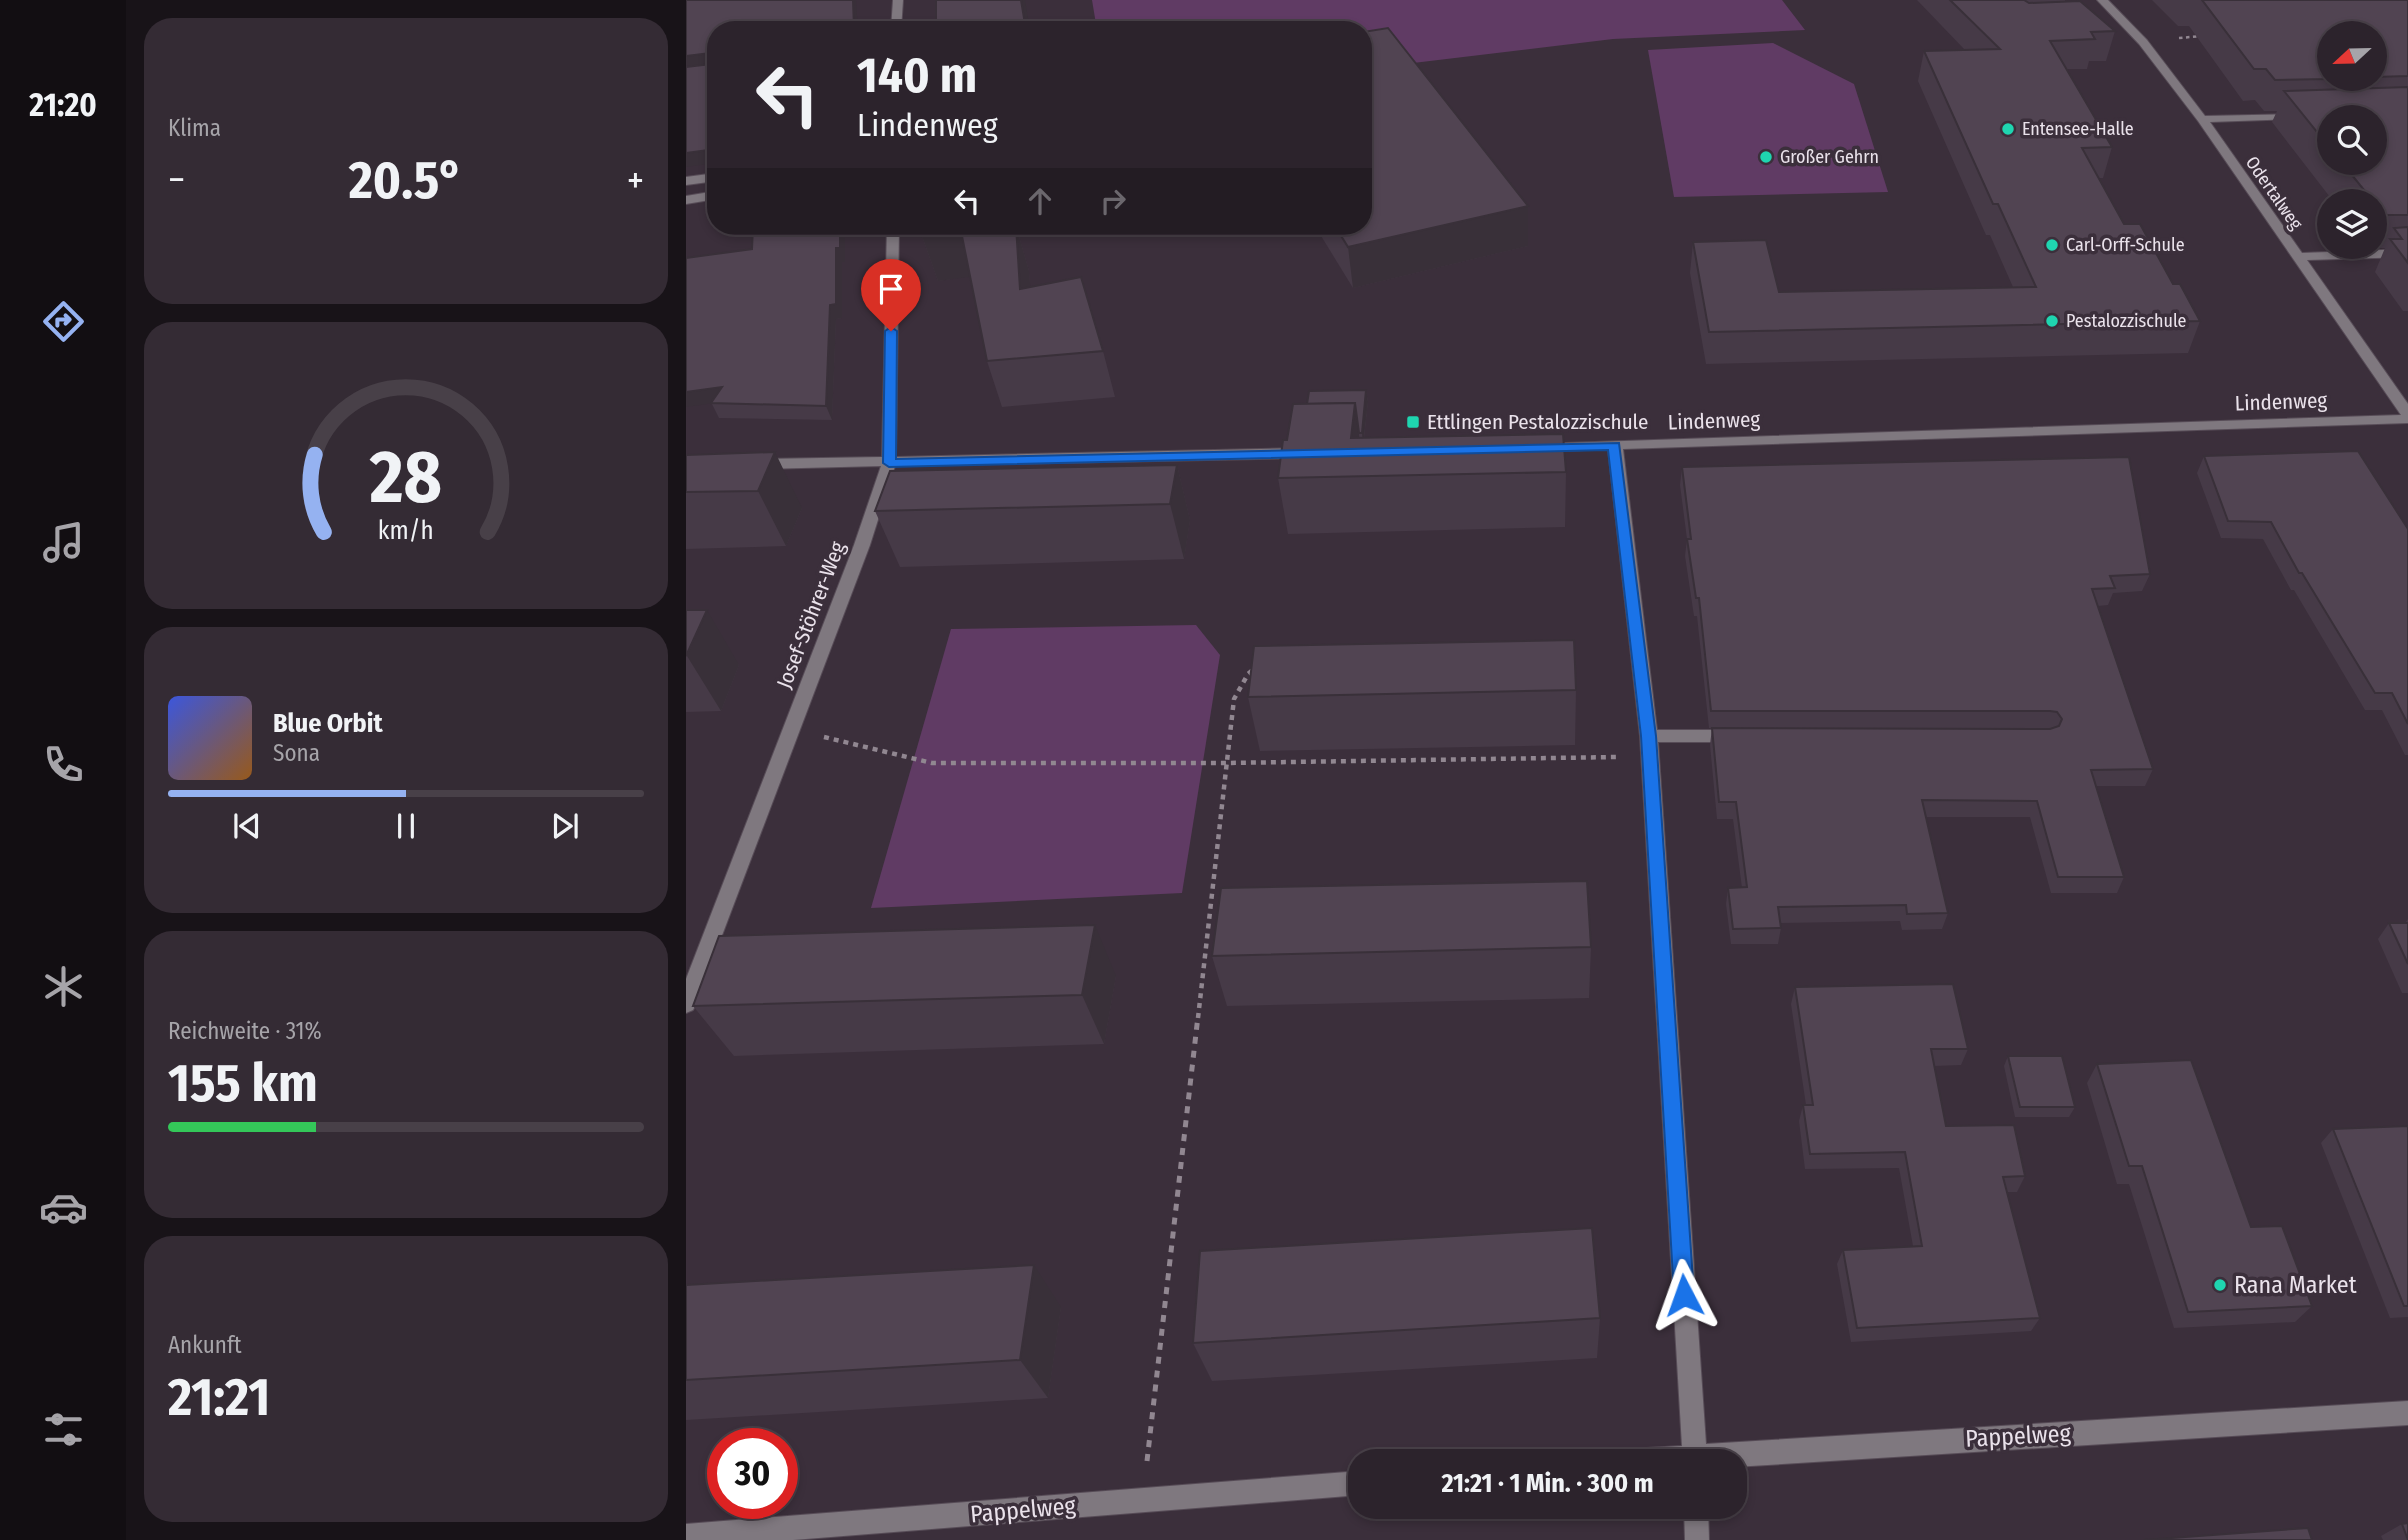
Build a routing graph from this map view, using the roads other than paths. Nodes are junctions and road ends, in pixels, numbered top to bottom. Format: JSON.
{"nodes":[{"id":1,"x":898,"y":0,"type":"edge"},
{"id":2,"x":2102,"y":0,"type":"edge"},
{"id":3,"x":897,"y":21,"type":"edge"},
{"id":4,"x":2312,"y":115,"type":"edge"},
{"id":5,"x":2202,"y":119,"type":"junction"},
{"id":6,"x":707,"y":178,"type":"edge"},
{"id":7,"x":686,"y":181,"type":"edge"},
{"id":8,"x":707,"y":196,"type":"edge"},
{"id":9,"x":686,"y":200,"type":"edge"},
{"id":10,"x":893,"y":235,"type":"edge"},
{"id":11,"x":2408,"y":253,"type":"edge"},
{"id":12,"x":2298,"y":257,"type":"junction"},
{"id":13,"x":2408,"y":414,"type":"edge"},
{"id":14,"x":2408,"y":419,"type":"edge"},
{"id":15,"x":1615,"y":446,"type":"junction"},
{"id":16,"x":1531,"y":448,"type":"edge"},
{"id":17,"x":1322,"y":453,"type":"edge"},
{"id":18,"x":889,"y":463,"type":"junction"},
{"id":19,"x":739,"y":464,"type":"edge"},
{"id":20,"x":1648,"y":736,"type":"junction"},
{"id":21,"x":1744,"y":736,"type":"edge"},
{"id":22,"x":686,"y":1004,"type":"edge"},
{"id":23,"x":2408,"y":1413,"type":"edge"},
{"id":24,"x":1693,"y":1449,"type":"edge"},
{"id":25,"x":1747,"y":1456,"type":"edge"},
{"id":26,"x":1348,"y":1484,"type":"edge"},
{"id":27,"x":1696,"y":1519,"type":"edge"},
{"id":28,"x":686,"y":1536,"type":"edge"},
{"id":29,"x":1697,"y":1540,"type":"edge"}],
"edges":[{"from":1,"to":3,"type":"street"},
{"from":2,"to":5,"type":"street","name":"Odertalweg"},
{"from":4,"to":5,"type":"street"},
{"from":5,"to":12,"type":"street","name":"Odertalweg"},
{"from":6,"to":7,"type":"street"},
{"from":8,"to":9,"type":"street"},
{"from":10,"to":18,"type":"street","name":"Josef-Stöhrer-Weg"},
{"from":11,"to":12,"type":"street"},
{"from":12,"to":13,"type":"street","name":"Odertalweg"},
{"from":14,"to":15,"type":"street","name":"Lindenweg"},
{"from":15,"to":16,"type":"street","name":"Lindenweg"},
{"from":15,"to":20,"type":"street"},
{"from":17,"to":18,"type":"street"},
{"from":18,"to":19,"type":"street"},
{"from":18,"to":22,"type":"street","name":"Josef-Stöhrer-Weg"},
{"from":20,"to":21,"type":"street"},
{"from":20,"to":24,"type":"street"},
{"from":23,"to":25,"type":"street","name":"Pappelweg"},
{"from":26,"to":28,"type":"street","name":"Pappelweg"},
{"from":27,"to":29,"type":"street"}]}
